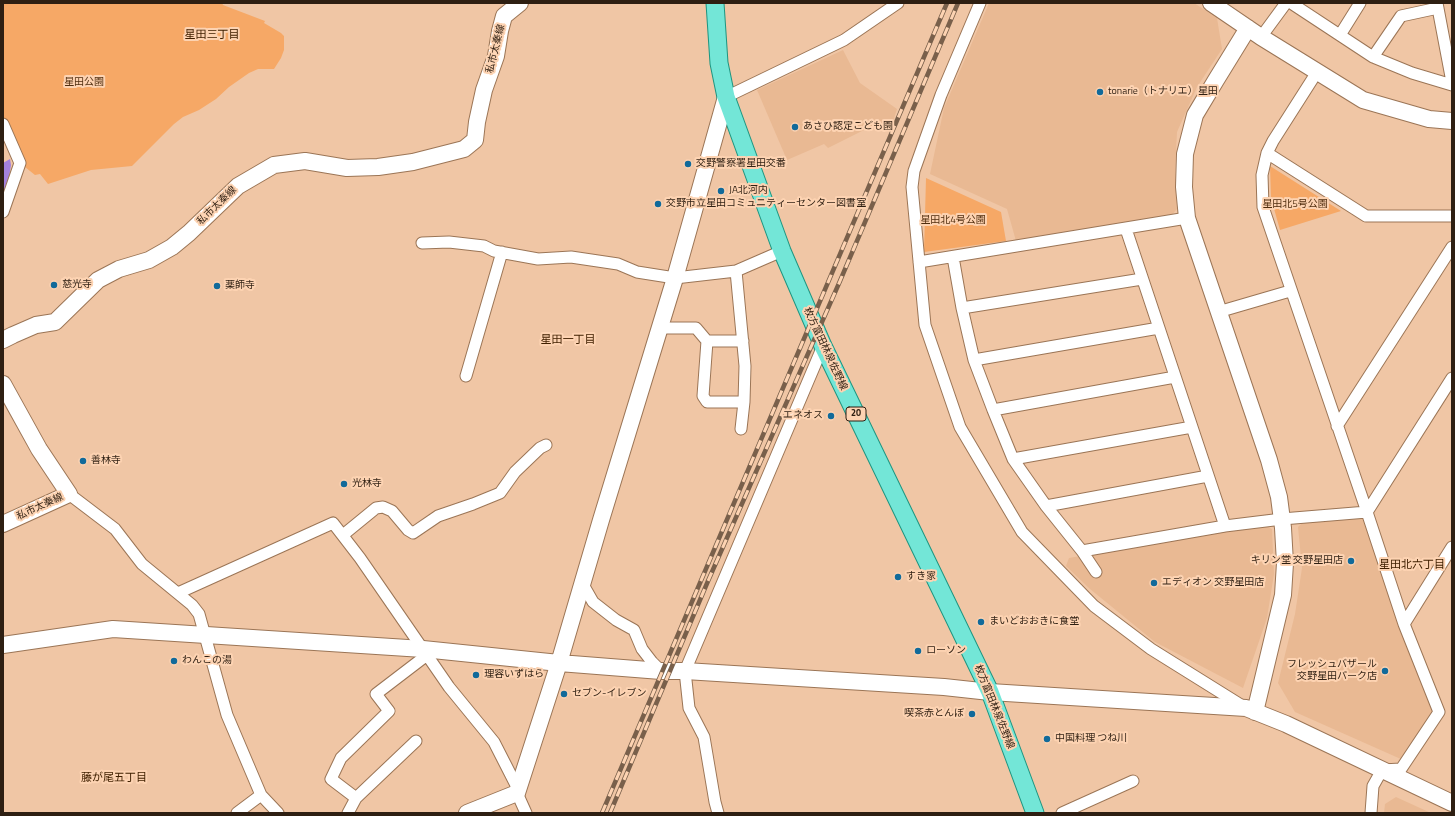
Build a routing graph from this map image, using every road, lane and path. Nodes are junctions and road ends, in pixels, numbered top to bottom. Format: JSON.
{"nodes":[{"id":1,"x":520,"y":3,"type":"edge"},
{"id":2,"x":715,"y":3,"type":"edge"},
{"id":3,"x":898,"y":3,"type":"edge"},
{"id":4,"x":980,"y":3,"type":"edge"},
{"id":5,"x":1211,"y":3,"type":"edge"},
{"id":6,"x":1286,"y":3,"type":"edge"},
{"id":7,"x":1291,"y":3,"type":"edge"},
{"id":8,"x":1360,"y":3,"type":"edge"},
{"id":9,"x":1438,"y":6,"type":"edge"},
{"id":10,"x":1447,"y":30,"type":"edge"},
{"id":11,"x":1255,"y":33,"type":"junction"},
{"id":12,"x":1340,"y":35,"type":"junction"},
{"id":13,"x":1373,"y":57,"type":"junction"},
{"id":14,"x":1317,"y":72,"type":"junction"},
{"id":15,"x":1452,"y":83,"type":"edge"},
{"id":16,"x":726,"y":97,"type":"junction"},
{"id":17,"x":1452,"y":121,"type":"edge"},
{"id":18,"x":3,"y":124,"type":"edge"},
{"id":19,"x":1267,"y":153,"type":"junction"},
{"id":20,"x":3,"y":212,"type":"edge"},
{"id":21,"x":1452,"y":216,"type":"edge"},
{"id":22,"x":1187,"y":218,"type":"junction"},
{"id":23,"x":1126,"y":229,"type":"junction"},
{"id":24,"x":422,"y":243,"type":"dead end"},
{"id":25,"x":1452,"y":247,"type":"edge"},
{"id":26,"x":782,"y":251,"type":"junction"},
{"id":27,"x":502,"y":252,"type":"junction"},
{"id":28,"x":953,"y":257,"type":"junction"},
{"id":29,"x":919,"y":262,"type":"junction"},
{"id":30,"x":736,"y":271,"type":"junction"},
{"id":31,"x":675,"y":278,"type":"junction"},
{"id":32,"x":1142,"y":279,"type":"junction"},
{"id":33,"x":1290,"y":291,"type":"junction"},
{"id":34,"x":962,"y":308,"type":"junction"},
{"id":35,"x":1218,"y":312,"type":"junction"},
{"id":36,"x":659,"y":328,"type":"junction"},
{"id":37,"x":1159,"y":328,"type":"junction"},
{"id":38,"x":3,"y":340,"type":"edge"},
{"id":39,"x":707,"y":341,"type":"junction"},
{"id":40,"x":743,"y":341,"type":"junction"},
{"id":41,"x":823,"y":346,"type":"junction"},
{"id":42,"x":974,"y":360,"type":"junction"},
{"id":43,"x":466,"y":376,"type":"dead end"},
{"id":44,"x":1175,"y":377,"type":"junction"},
{"id":45,"x":1452,"y":378,"type":"edge"},
{"id":46,"x":3,"y":384,"type":"edge"},
{"id":47,"x":744,"y":402,"type":"junction"},
{"id":48,"x":992,"y":410,"type":"junction"},
{"id":49,"x":1337,"y":426,"type":"junction"},
{"id":50,"x":1192,"y":427,"type":"junction"},
{"id":51,"x":741,"y":429,"type":"dead end"},
{"id":52,"x":546,"y":446,"type":"dead end"},
{"id":53,"x":1013,"y":459,"type":"junction"},
{"id":54,"x":1208,"y":476,"type":"junction"},
{"id":55,"x":69,"y":494,"type":"junction"},
{"id":56,"x":1046,"y":506,"type":"junction"},
{"id":57,"x":1367,"y":512,"type":"junction"},
{"id":58,"x":596,"y":514,"type":"dead end"},
{"id":59,"x":1282,"y":519,"type":"junction"},
{"id":60,"x":3,"y":524,"type":"edge"},
{"id":61,"x":1225,"y":526,"type":"junction"},
{"id":62,"x":343,"y":535,"type":"junction"},
{"id":63,"x":1452,"y":547,"type":"edge"},
{"id":64,"x":1082,"y":551,"type":"junction"},
{"id":65,"x":1096,"y":572,"type":"dead end"},
{"id":66,"x":582,"y":583,"type":"junction"},
{"id":67,"x":178,"y":593,"type":"junction"},
{"id":68,"x":1404,"y":624,"type":"junction"},
{"id":69,"x":205,"y":635,"type":"junction"},
{"id":70,"x":3,"y":645,"type":"edge"},
{"id":71,"x":425,"y":652,"type":"junction"},
{"id":72,"x":559,"y":663,"type":"junction"},
{"id":73,"x":661,"y":671,"type":"junction"},
{"id":74,"x":685,"y":671,"type":"junction"},
{"id":75,"x":990,"y":692,"type":"junction"},
{"id":76,"x":1250,"y":710,"type":"junction"},
{"id":77,"x":416,"y":741,"type":"dead end"},
{"id":78,"x":1382,"y":770,"type":"junction"},
{"id":79,"x":1133,"y":781,"type":"dead end"},
{"id":80,"x":518,"y":791,"type":"junction"},
{"id":81,"x":261,"y":795,"type":"junction"},
{"id":82,"x":356,"y":798,"type":"junction"},
{"id":83,"x":1452,"y":803,"type":"edge"},
{"id":84,"x":237,"y":813,"type":"edge"},
{"id":85,"x":278,"y":813,"type":"edge"},
{"id":86,"x":348,"y":813,"type":"edge"},
{"id":87,"x":468,"y":813,"type":"edge"},
{"id":88,"x":526,"y":813,"type":"edge"},
{"id":89,"x":718,"y":813,"type":"edge"},
{"id":90,"x":1035,"y":813,"type":"edge"},
{"id":91,"x":1062,"y":813,"type":"edge"},
{"id":92,"x":1371,"y":813,"type":"edge"}],
"edges":[{"from":1,"to":38,"type":"street","name":"私市太秦線"},
{"from":2,"to":16,"type":"main road","name":"枚方富田林泉佐野線","number":"20"},
{"from":3,"to":16,"type":"street"},
{"from":4,"to":29,"type":"street"},
{"from":5,"to":11,"type":"street"},
{"from":6,"to":11,"type":"street"},
{"from":7,"to":12,"type":"street"},
{"from":8,"to":12,"type":"street"},
{"from":9,"to":10,"type":"street"},
{"from":9,"to":13,"type":"street"},
{"from":10,"to":15,"type":"street"},
{"from":11,"to":14,"type":"street"},
{"from":11,"to":22,"type":"street"},
{"from":12,"to":13,"type":"street"},
{"from":13,"to":15,"type":"street"},
{"from":14,"to":17,"type":"street"},
{"from":14,"to":19,"type":"street"},
{"from":16,"to":26,"type":"main road","name":"枚方富田林泉佐野線","number":"20"},
{"from":16,"to":31,"type":"street"},
{"from":18,"to":20,"type":"street"},
{"from":19,"to":21,"type":"street"},
{"from":19,"to":33,"type":"street"},
{"from":22,"to":23,"type":"street"},
{"from":22,"to":35,"type":"street"},
{"from":23,"to":28,"type":"street"},
{"from":23,"to":32,"type":"street"},
{"from":24,"to":27,"type":"street"},
{"from":25,"to":49,"type":"street"},
{"from":26,"to":30,"type":"street"},
{"from":26,"to":41,"type":"main road","name":"枚方富田林泉佐野線","number":"20"},
{"from":27,"to":31,"type":"street"},
{"from":27,"to":43,"type":"street"},
{"from":28,"to":29,"type":"street"},
{"from":28,"to":34,"type":"street"},
{"from":29,"to":76,"type":"street"},
{"from":30,"to":31,"type":"street"},
{"from":30,"to":40,"type":"street"},
{"from":31,"to":36,"type":"street"},
{"from":32,"to":34,"type":"street"},
{"from":32,"to":37,"type":"street"},
{"from":33,"to":35,"type":"street"},
{"from":33,"to":49,"type":"street"},
{"from":34,"to":42,"type":"street"},
{"from":35,"to":59,"type":"street"},
{"from":36,"to":39,"type":"street"},
{"from":36,"to":66,"type":"street"},
{"from":37,"to":42,"type":"street"},
{"from":37,"to":44,"type":"street"},
{"from":39,"to":40,"type":"street"},
{"from":39,"to":47,"type":"street"},
{"from":40,"to":47,"type":"street"},
{"from":41,"to":74,"type":"street"},
{"from":41,"to":75,"type":"main road","name":"枚方富田林泉佐野線","number":"20"},
{"from":42,"to":48,"type":"street"},
{"from":44,"to":48,"type":"street"},
{"from":44,"to":50,"type":"street"},
{"from":45,"to":57,"type":"street"},
{"from":46,"to":55,"type":"street","name":"私市太秦線"},
{"from":47,"to":51,"type":"street"},
{"from":48,"to":53,"type":"street"},
{"from":49,"to":57,"type":"street"},
{"from":50,"to":53,"type":"street"},
{"from":50,"to":54,"type":"street"},
{"from":52,"to":62,"type":"street"},
{"from":53,"to":56,"type":"street"},
{"from":54,"to":56,"type":"street"},
{"from":54,"to":61,"type":"street"},
{"from":55,"to":60,"type":"street","name":"私市太秦線"},
{"from":55,"to":67,"type":"street"},
{"from":56,"to":64,"type":"street"},
{"from":57,"to":59,"type":"street"},
{"from":57,"to":68,"type":"street"},
{"from":58,"to":66,"type":"street"},
{"from":59,"to":61,"type":"street"},
{"from":59,"to":76,"type":"street"},
{"from":61,"to":64,"type":"street"},
{"from":62,"to":67,"type":"street"},
{"from":62,"to":71,"type":"street"},
{"from":63,"to":68,"type":"street"},
{"from":64,"to":65,"type":"street"},
{"from":66,"to":72,"type":"street"},
{"from":66,"to":73,"type":"street"},
{"from":67,"to":69,"type":"street"},
{"from":68,"to":78,"type":"street"},
{"from":69,"to":70,"type":"street"},
{"from":69,"to":71,"type":"street"},
{"from":69,"to":81,"type":"street"},
{"from":71,"to":72,"type":"street"},
{"from":71,"to":80,"type":"street"},
{"from":71,"to":82,"type":"street"},
{"from":72,"to":73,"type":"street"},
{"from":72,"to":80,"type":"street"},
{"from":73,"to":74,"type":"street"},
{"from":74,"to":75,"type":"street"},
{"from":74,"to":89,"type":"street"},
{"from":75,"to":76,"type":"street"},
{"from":75,"to":90,"type":"main road","name":"枚方富田林泉佐野線","number":"20"},
{"from":76,"to":78,"type":"street"},
{"from":77,"to":82,"type":"street"},
{"from":78,"to":83,"type":"street"},
{"from":78,"to":92,"type":"street"},
{"from":79,"to":91,"type":"street"},
{"from":80,"to":87,"type":"street"},
{"from":80,"to":88,"type":"street"},
{"from":81,"to":84,"type":"street"},
{"from":81,"to":85,"type":"street"},
{"from":82,"to":86,"type":"street"}]}
